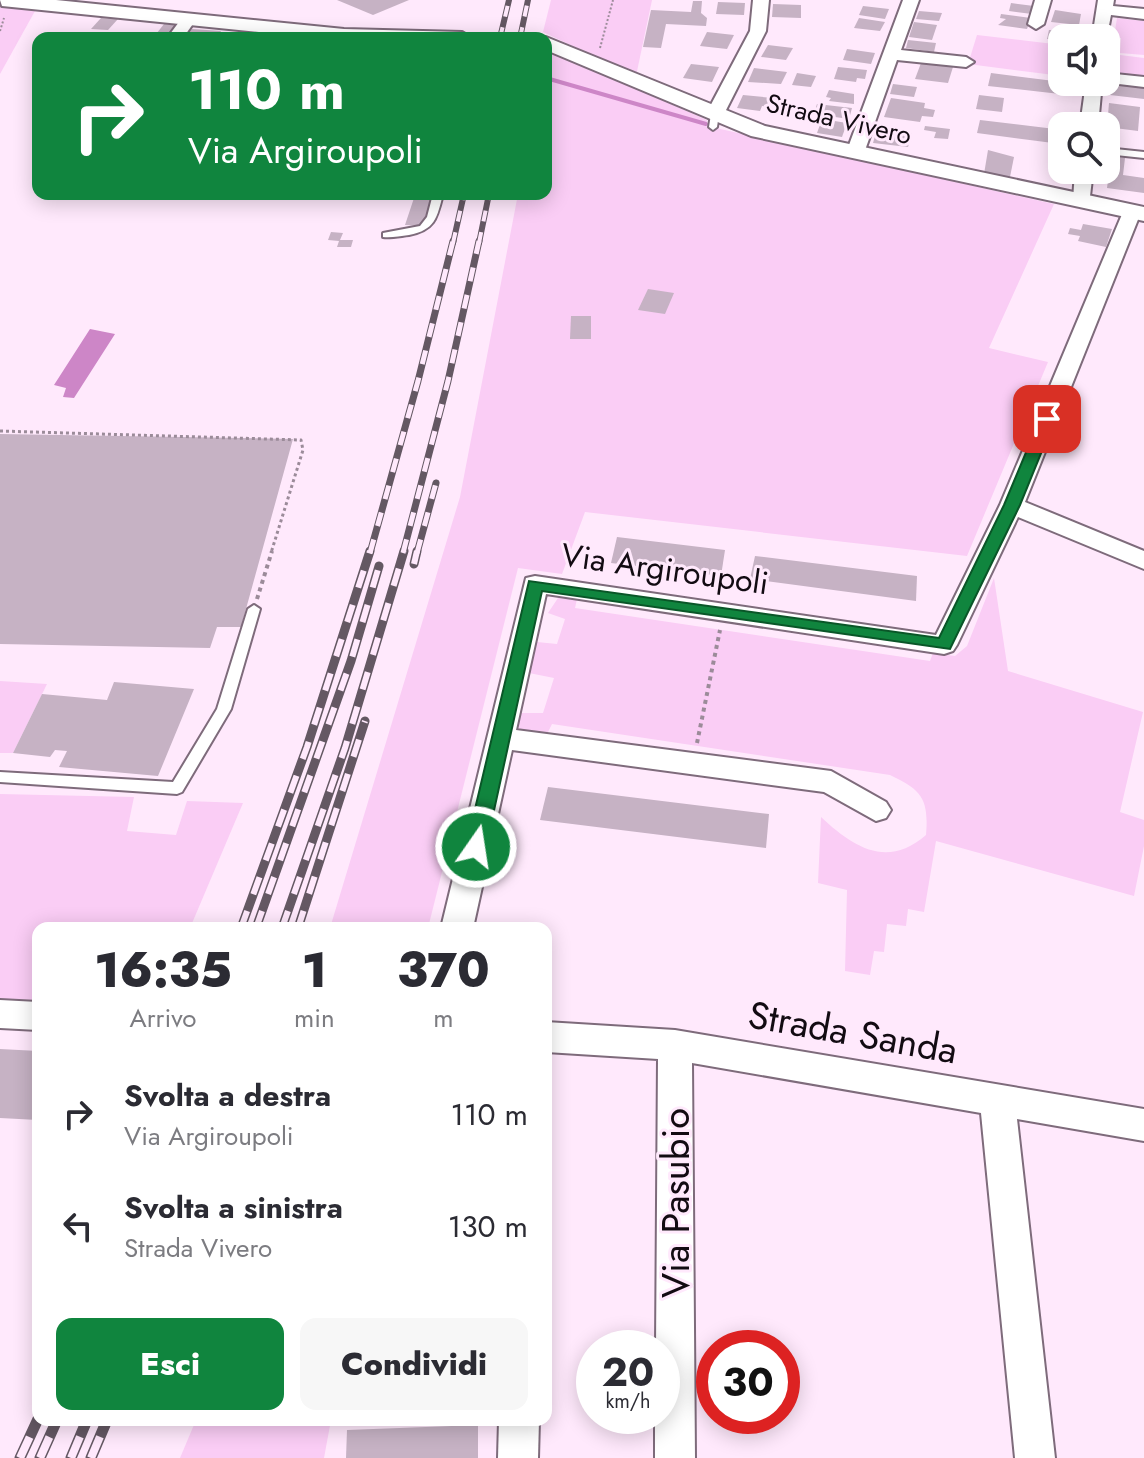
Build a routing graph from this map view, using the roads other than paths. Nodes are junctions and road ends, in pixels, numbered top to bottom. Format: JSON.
{"nodes":[{"id":1,"x":2,"y":0,"type":"edge"},
{"id":2,"x":761,"y":0,"type":"edge"},
{"id":3,"x":911,"y":0,"type":"edge"},
{"id":4,"x":1043,"y":0,"type":"edge"},
{"id":5,"x":27,"y":2,"type":"edge"},
{"id":6,"x":77,"y":5,"type":"edge"},
{"id":7,"x":1105,"y":5,"type":"edge"},
{"id":8,"x":1144,"y":14,"type":"edge"},
{"id":9,"x":187,"y":21,"type":"junction"},
{"id":10,"x":1036,"y":24,"type":"dead end"},
{"id":11,"x":179,"y":32,"type":"edge"},
{"id":12,"x":310,"y":32,"type":"edge"},
{"id":13,"x":552,"y":45,"type":"edge"},
{"id":14,"x":891,"y":54,"type":"junction"},
{"id":15,"x":966,"y":62,"type":"dead end"},
{"id":16,"x":1120,"y":79,"type":"edge"},
{"id":17,"x":1144,"y":82,"type":"edge"},
{"id":18,"x":714,"y":120,"type":"junction"},
{"id":19,"x":1120,"y":152,"type":"edge"},
{"id":20,"x":855,"y":153,"type":"junction"},
{"id":21,"x":1144,"y":155,"type":"edge"},
{"id":22,"x":1083,"y":184,"type":"edge"},
{"id":23,"x":437,"y":200,"type":"edge"},
{"id":24,"x":1082,"y":201,"type":"junction"},
{"id":25,"x":1138,"y":213,"type":"edge"},
{"id":26,"x":386,"y":235,"type":"dead end"},
{"id":27,"x":1012,"y":505,"type":"junction"},
{"id":28,"x":1144,"y":561,"type":"edge"},
{"id":29,"x":254,"y":609,"type":"road end"},
{"id":30,"x":944,"y":645,"type":"joint"},
{"id":31,"x":500,"y":738,"type":"junction"},
{"id":32,"x":0,"y":777,"type":"edge"},
{"id":33,"x":876,"y":810,"type":"dead end"},
{"id":34,"x":458,"y":922,"type":"edge"},
{"id":35,"x":0,"y":1014,"type":"edge"},
{"id":36,"x":32,"y":1016,"type":"edge"},
{"id":37,"x":552,"y":1037,"type":"edge"},
{"id":38,"x":675,"y":1045,"type":"junction"},
{"id":39,"x":997,"y":1099,"type":"junction"},
{"id":40,"x":1144,"y":1125,"type":"edge"},
{"id":41,"x":519,"y":1426,"type":"edge"},
{"id":42,"x":518,"y":1458,"type":"edge"},
{"id":43,"x":675,"y":1458,"type":"edge"},
{"id":44,"x":1035,"y":1458,"type":"edge"}],
"edges":[{"from":1,"to":5,"type":"street"},
{"from":2,"to":18,"type":"street"},
{"from":3,"to":14,"type":"street"},
{"from":4,"to":10,"type":"street"},
{"from":5,"to":6,"type":"street"},
{"from":6,"to":9,"type":"street"},
{"from":7,"to":8,"type":"street"},
{"from":9,"to":11,"type":"street"},
{"from":9,"to":12,"type":"street"},
{"from":13,"to":18,"type":"street","name":"Strada Vivero"},
{"from":14,"to":15,"type":"street"},
{"from":14,"to":20,"type":"street"},
{"from":16,"to":17,"type":"street"},
{"from":18,"to":20,"type":"street","name":"Strada Vivero"},
{"from":19,"to":21,"type":"lane"},
{"from":20,"to":24,"type":"street","name":"Strada Vivero"},
{"from":22,"to":24,"type":"street"},
{"from":23,"to":26,"type":"lane"},
{"from":24,"to":25,"type":"street","name":"Strada Vivero"},
{"from":25,"to":27,"type":"street","name":"Strada Vivero"},
{"from":27,"to":28,"type":"street"},
{"from":27,"to":30,"type":"street","name":"Strada Vivero"},
{"from":29,"to":32,"type":"lane"},
{"from":30,"to":31,"type":"street","name":"Via Argiroupoli"},
{"from":31,"to":33,"type":"street"},
{"from":31,"to":34,"type":"street","name":"Via Argiroupoli"},
{"from":35,"to":36,"type":"street"},
{"from":37,"to":38,"type":"street","name":"Strada Sanda"},
{"from":38,"to":39,"type":"street","name":"Strada Sanda"},
{"from":38,"to":43,"type":"street","name":"Via Pasubio"},
{"from":39,"to":40,"type":"street","name":"Strada Sanda"},
{"from":39,"to":44,"type":"street"},
{"from":41,"to":42,"type":"street"}]}
